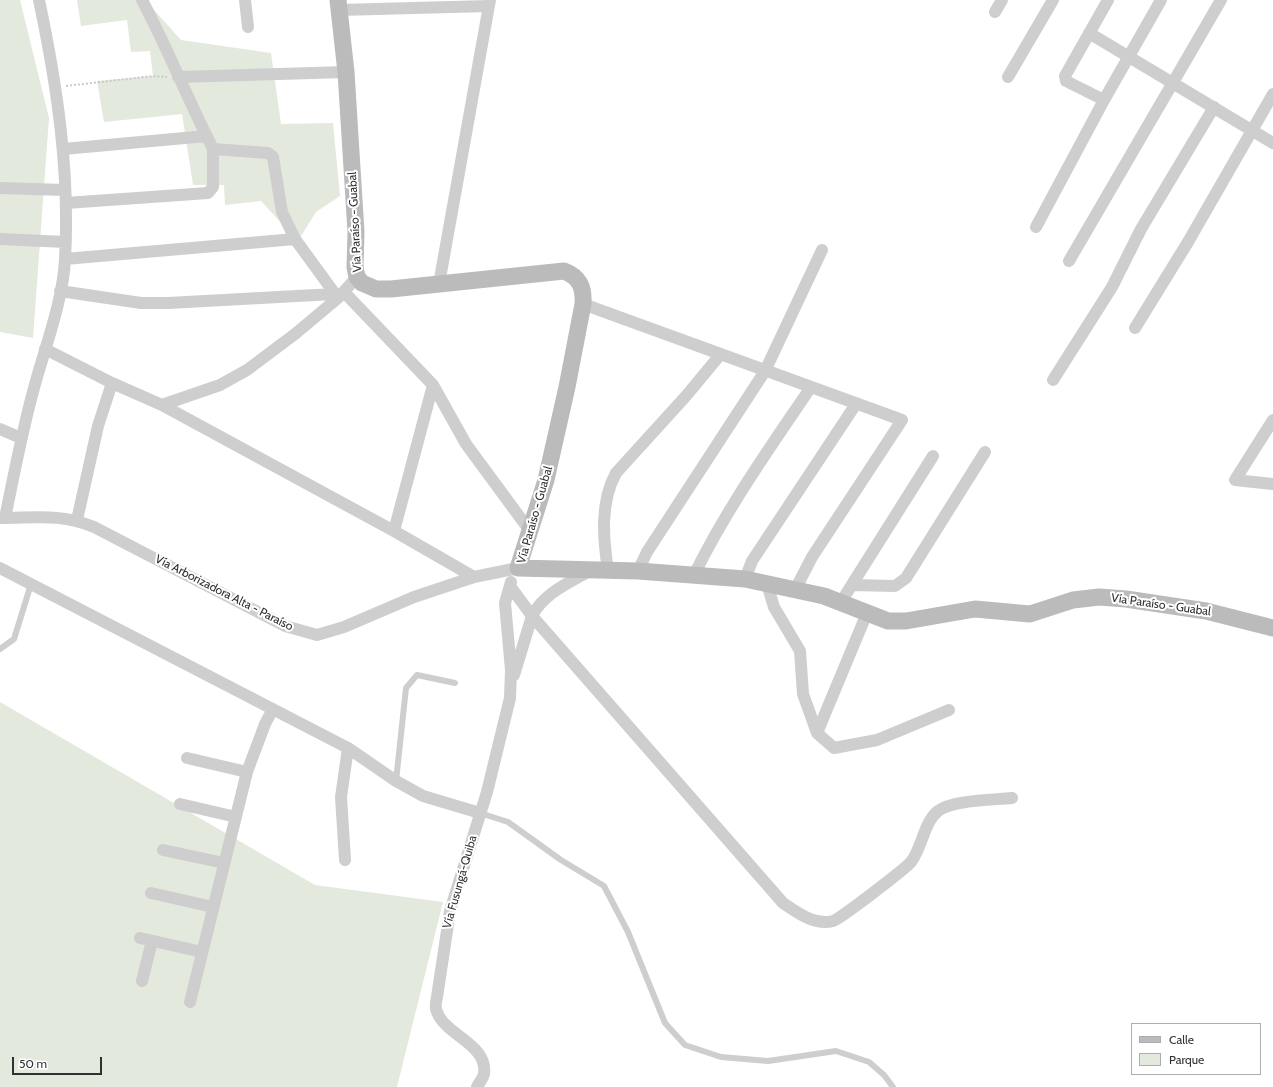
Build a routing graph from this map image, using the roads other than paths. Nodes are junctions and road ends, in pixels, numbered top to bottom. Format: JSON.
{"nodes":[{"id":1,"x":39,"y":0,"type":"edge"},
{"id":2,"x":142,"y":0,"type":"edge"},
{"id":3,"x":245,"y":0,"type":"edge"},
{"id":4,"x":1002,"y":0,"type":"edge"},
{"id":5,"x":1054,"y":0,"type":"edge"},
{"id":6,"x":1108,"y":0,"type":"edge"},
{"id":7,"x":1161,"y":0,"type":"edge"},
{"id":8,"x":1222,"y":0,"type":"edge"},
{"id":9,"x":490,"y":3,"type":"edge"},
{"id":10,"x":338,"y":5,"type":"edge"},
{"id":11,"x":995,"y":12,"type":"dead end"},
{"id":12,"x":248,"y":27,"type":"dead end"},
{"id":13,"x":1089,"y":33,"type":"junction"},
{"id":14,"x":1129,"y":56,"type":"junction"},
{"id":15,"x":346,"y":72,"type":"junction"},
{"id":16,"x":178,"y":77,"type":"junction"},
{"id":17,"x":1008,"y":77,"type":"dead end"},
{"id":18,"x":1174,"y":83,"type":"junction"},
{"id":19,"x":1273,"y":94,"type":"edge"},
{"id":20,"x":1104,"y":100,"type":"junction"},
{"id":21,"x":1214,"y":107,"type":"junction"},
{"id":22,"x":1252,"y":130,"type":"junction"},
{"id":23,"x":206,"y":136,"type":"junction"},
{"id":24,"x":1273,"y":143,"type":"edge"},
{"id":25,"x":63,"y":149,"type":"junction"},
{"id":26,"x":213,"y":149,"type":"junction"},
{"id":27,"x":0,"y":188,"type":"edge"},
{"id":28,"x":65,"y":190,"type":"junction"},
{"id":29,"x":66,"y":203,"type":"junction"},
{"id":30,"x":1036,"y":227,"type":"dead end"},
{"id":31,"x":0,"y":239,"type":"edge"},
{"id":32,"x":295,"y":239,"type":"junction"},
{"id":33,"x":65,"y":242,"type":"junction"},
{"id":34,"x":822,"y":250,"type":"dead end"},
{"id":35,"x":65,"y":259,"type":"junction"},
{"id":36,"x":1069,"y":261,"type":"dead end"},
{"id":37,"x":357,"y":277,"type":"junction"},
{"id":38,"x":439,"y":284,"type":"junction"},
{"id":39,"x":60,"y":291,"type":"junction"},
{"id":40,"x":339,"y":295,"type":"junction"},
{"id":41,"x":582,"y":304,"type":"junction"},
{"id":42,"x":1135,"y":328,"type":"dead end"},
{"id":43,"x":45,"y":349,"type":"junction"},
{"id":44,"x":720,"y":354,"type":"junction"},
{"id":45,"x":765,"y":371,"type":"junction"},
{"id":46,"x":1053,"y":380,"type":"dead end"},
{"id":47,"x":112,"y":383,"type":"junction"},
{"id":48,"x":433,"y":385,"type":"junction"},
{"id":49,"x":811,"y":388,"type":"junction"},
{"id":50,"x":856,"y":404,"type":"junction"},
{"id":51,"x":162,"y":405,"type":"junction"},
{"id":52,"x":1273,"y":420,"type":"edge"},
{"id":53,"x":0,"y":429,"type":"edge"},
{"id":54,"x":21,"y":438,"type":"junction"},
{"id":55,"x":985,"y":452,"type":"dead end"},
{"id":56,"x":933,"y":456,"type":"dead end"},
{"id":57,"x":1273,"y":484,"type":"edge"},
{"id":58,"x":3,"y":518,"type":"edge"},
{"id":59,"x":76,"y":520,"type":"junction"},
{"id":60,"x":394,"y":531,"type":"junction"},
{"id":61,"x":530,"y":531,"type":"junction"},
{"id":62,"x":0,"y":568,"type":"edge"},
{"id":63,"x":518,"y":568,"type":"junction"},
{"id":64,"x":592,"y":570,"type":"junction"},
{"id":65,"x":608,"y":570,"type":"junction"},
{"id":66,"x":638,"y":571,"type":"junction"},
{"id":67,"x":694,"y":576,"type":"junction"},
{"id":68,"x":474,"y":577,"type":"junction"},
{"id":69,"x":745,"y":580,"type":"junction"},
{"id":70,"x":31,"y":584,"type":"junction"},
{"id":71,"x":767,"y":584,"type":"junction"},
{"id":72,"x":852,"y":585,"type":"junction"},
{"id":73,"x":510,"y":586,"type":"junction"},
{"id":74,"x":795,"y":590,"type":"junction"},
{"id":75,"x":841,"y":602,"type":"junction"},
{"id":76,"x":867,"y":613,"type":"junction"},
{"id":77,"x":532,"y":616,"type":"junction"},
{"id":78,"x":1273,"y":628,"type":"edge"},
{"id":79,"x":0,"y":649,"type":"edge"},
{"id":80,"x":455,"y":683,"type":"dead end"},
{"id":81,"x":512,"y":684,"type":"junction"},
{"id":82,"x":273,"y":709,"type":"junction"},
{"id":83,"x":949,"y":710,"type":"dead end"},
{"id":84,"x":817,"y":733,"type":"junction"},
{"id":85,"x":348,"y":748,"type":"junction"},
{"id":86,"x":187,"y":758,"type":"dead end"},
{"id":87,"x":247,"y":772,"type":"junction"},
{"id":88,"x":396,"y":781,"type":"junction"},
{"id":89,"x":1012,"y":798,"type":"dead end"},
{"id":90,"x":180,"y":804,"type":"dead end"},
{"id":91,"x":480,"y":813,"type":"junction"},
{"id":92,"x":236,"y":817,"type":"junction"},
{"id":93,"x":163,"y":850,"type":"dead end"},
{"id":94,"x":345,"y":860,"type":"dead end"},
{"id":95,"x":224,"y":863,"type":"junction"},
{"id":96,"x":151,"y":893,"type":"dead end"},
{"id":97,"x":213,"y":907,"type":"junction"},
{"id":98,"x":140,"y":938,"type":"dead end"},
{"id":99,"x":152,"y":941,"type":"junction"},
{"id":100,"x":202,"y":952,"type":"junction"},
{"id":101,"x":142,"y":981,"type":"dead end"},
{"id":102,"x":190,"y":1002,"type":"dead end"},
{"id":103,"x":477,"y":1087,"type":"edge"},
{"id":104,"x":893,"y":1087,"type":"edge"}],
"edges":[{"from":1,"to":25,"type":"street"},
{"from":2,"to":16,"type":"street"},
{"from":3,"to":12,"type":"street"},
{"from":4,"to":11,"type":"street"},
{"from":5,"to":17,"type":"street"},
{"from":6,"to":13,"type":"street"},
{"from":7,"to":14,"type":"street"},
{"from":8,"to":18,"type":"street"},
{"from":9,"to":10,"type":"street"},
{"from":9,"to":38,"type":"street"},
{"from":10,"to":15,"type":"street","name":"Vía Paraíso - Guabal"},
{"from":13,"to":14,"type":"street"},
{"from":13,"to":20,"type":"street"},
{"from":14,"to":18,"type":"street"},
{"from":14,"to":20,"type":"street"},
{"from":15,"to":16,"type":"street"},
{"from":15,"to":37,"type":"street","name":"Vía Paraíso - Guabal"},
{"from":16,"to":23,"type":"street"},
{"from":18,"to":21,"type":"street"},
{"from":18,"to":36,"type":"street"},
{"from":19,"to":22,"type":"street"},
{"from":20,"to":30,"type":"street"},
{"from":21,"to":22,"type":"street"},
{"from":21,"to":46,"type":"street"},
{"from":22,"to":24,"type":"street"},
{"from":22,"to":42,"type":"street"},
{"from":23,"to":25,"type":"street"},
{"from":23,"to":26,"type":"street"},
{"from":25,"to":28,"type":"street"},
{"from":26,"to":29,"type":"street"},
{"from":26,"to":32,"type":"street"},
{"from":27,"to":28,"type":"street"},
{"from":28,"to":29,"type":"street"},
{"from":29,"to":33,"type":"street"},
{"from":31,"to":33,"type":"street"},
{"from":32,"to":35,"type":"street"},
{"from":32,"to":40,"type":"street"},
{"from":33,"to":35,"type":"street"},
{"from":34,"to":45,"type":"street"},
{"from":35,"to":39,"type":"street"},
{"from":37,"to":38,"type":"street","name":"Vía Paraíso - Guabal"},
{"from":37,"to":40,"type":"street"},
{"from":38,"to":41,"type":"street","name":"Vía Paraíso - Guabal"},
{"from":39,"to":40,"type":"street"},
{"from":39,"to":43,"type":"street"},
{"from":40,"to":48,"type":"street"},
{"from":40,"to":51,"type":"street"},
{"from":41,"to":44,"type":"street"},
{"from":41,"to":61,"type":"street","name":"Vía Paraíso - Guabal"},
{"from":43,"to":47,"type":"street"},
{"from":43,"to":54,"type":"street"},
{"from":44,"to":45,"type":"street"},
{"from":44,"to":65,"type":"street"},
{"from":45,"to":49,"type":"street"},
{"from":45,"to":66,"type":"street"},
{"from":47,"to":51,"type":"street"},
{"from":47,"to":59,"type":"street"},
{"from":48,"to":60,"type":"street"},
{"from":48,"to":61,"type":"street"},
{"from":49,"to":50,"type":"street"},
{"from":49,"to":67,"type":"street"},
{"from":50,"to":69,"type":"street"},
{"from":50,"to":74,"type":"street"},
{"from":51,"to":60,"type":"street"},
{"from":52,"to":57,"type":"street"},
{"from":53,"to":54,"type":"street"},
{"from":54,"to":58,"type":"street"},
{"from":55,"to":72,"type":"street"},
{"from":56,"to":72,"type":"street"},
{"from":58,"to":59,"type":"street","name":"Vía Arborizadora Alta - Paraíso"},
{"from":59,"to":68,"type":"street","name":"Vía Arborizadora Alta - Paraíso"},
{"from":60,"to":68,"type":"street"},
{"from":61,"to":63,"type":"street","name":"Vía Paraíso - Guabal"},
{"from":62,"to":70,"type":"street"},
{"from":63,"to":64,"type":"street","name":"Vía Paraíso - Guabal"},
{"from":63,"to":68,"type":"street","name":"Vía Arborizadora Alta - Paraíso"},
{"from":63,"to":73,"type":"street"},
{"from":64,"to":65,"type":"street","name":"Vía Paraíso - Guabal"},
{"from":64,"to":77,"type":"street"},
{"from":65,"to":66,"type":"street","name":"Vía Paraíso - Guabal"},
{"from":66,"to":67,"type":"street","name":"Vía Paraíso - Guabal"},
{"from":67,"to":69,"type":"street","name":"Vía Paraíso - Guabal"},
{"from":69,"to":71,"type":"street","name":"Vía Paraíso - Guabal"},
{"from":70,"to":79,"type":"lane"},
{"from":70,"to":82,"type":"street"},
{"from":71,"to":74,"type":"street","name":"Vía Paraíso - Guabal"},
{"from":71,"to":84,"type":"street"},
{"from":72,"to":75,"type":"street"},
{"from":73,"to":77,"type":"street"},
{"from":73,"to":81,"type":"street"},
{"from":74,"to":75,"type":"street","name":"Vía Paraíso - Guabal"},
{"from":75,"to":76,"type":"street","name":"Vía Paraíso - Guabal"},
{"from":76,"to":78,"type":"street","name":"Vía Paraíso - Guabal"},
{"from":76,"to":84,"type":"street"},
{"from":77,"to":81,"type":"street"},
{"from":77,"to":89,"type":"street"},
{"from":80,"to":88,"type":"lane"},
{"from":81,"to":91,"type":"street","name":"Vía Fusungá-Quiba"},
{"from":82,"to":85,"type":"street"},
{"from":82,"to":87,"type":"street"},
{"from":83,"to":84,"type":"street"},
{"from":85,"to":88,"type":"street"},
{"from":85,"to":94,"type":"street"},
{"from":86,"to":87,"type":"street"},
{"from":87,"to":92,"type":"street"},
{"from":88,"to":91,"type":"street"},
{"from":90,"to":92,"type":"street"},
{"from":91,"to":103,"type":"street","name":"Vía Fusungá-Quiba"},
{"from":91,"to":104,"type":"lane"},
{"from":92,"to":95,"type":"street"},
{"from":93,"to":95,"type":"street"},
{"from":95,"to":97,"type":"street"},
{"from":96,"to":97,"type":"street"},
{"from":97,"to":100,"type":"street"},
{"from":98,"to":99,"type":"street"},
{"from":99,"to":100,"type":"street"},
{"from":99,"to":101,"type":"street"},
{"from":100,"to":102,"type":"street"}]}
